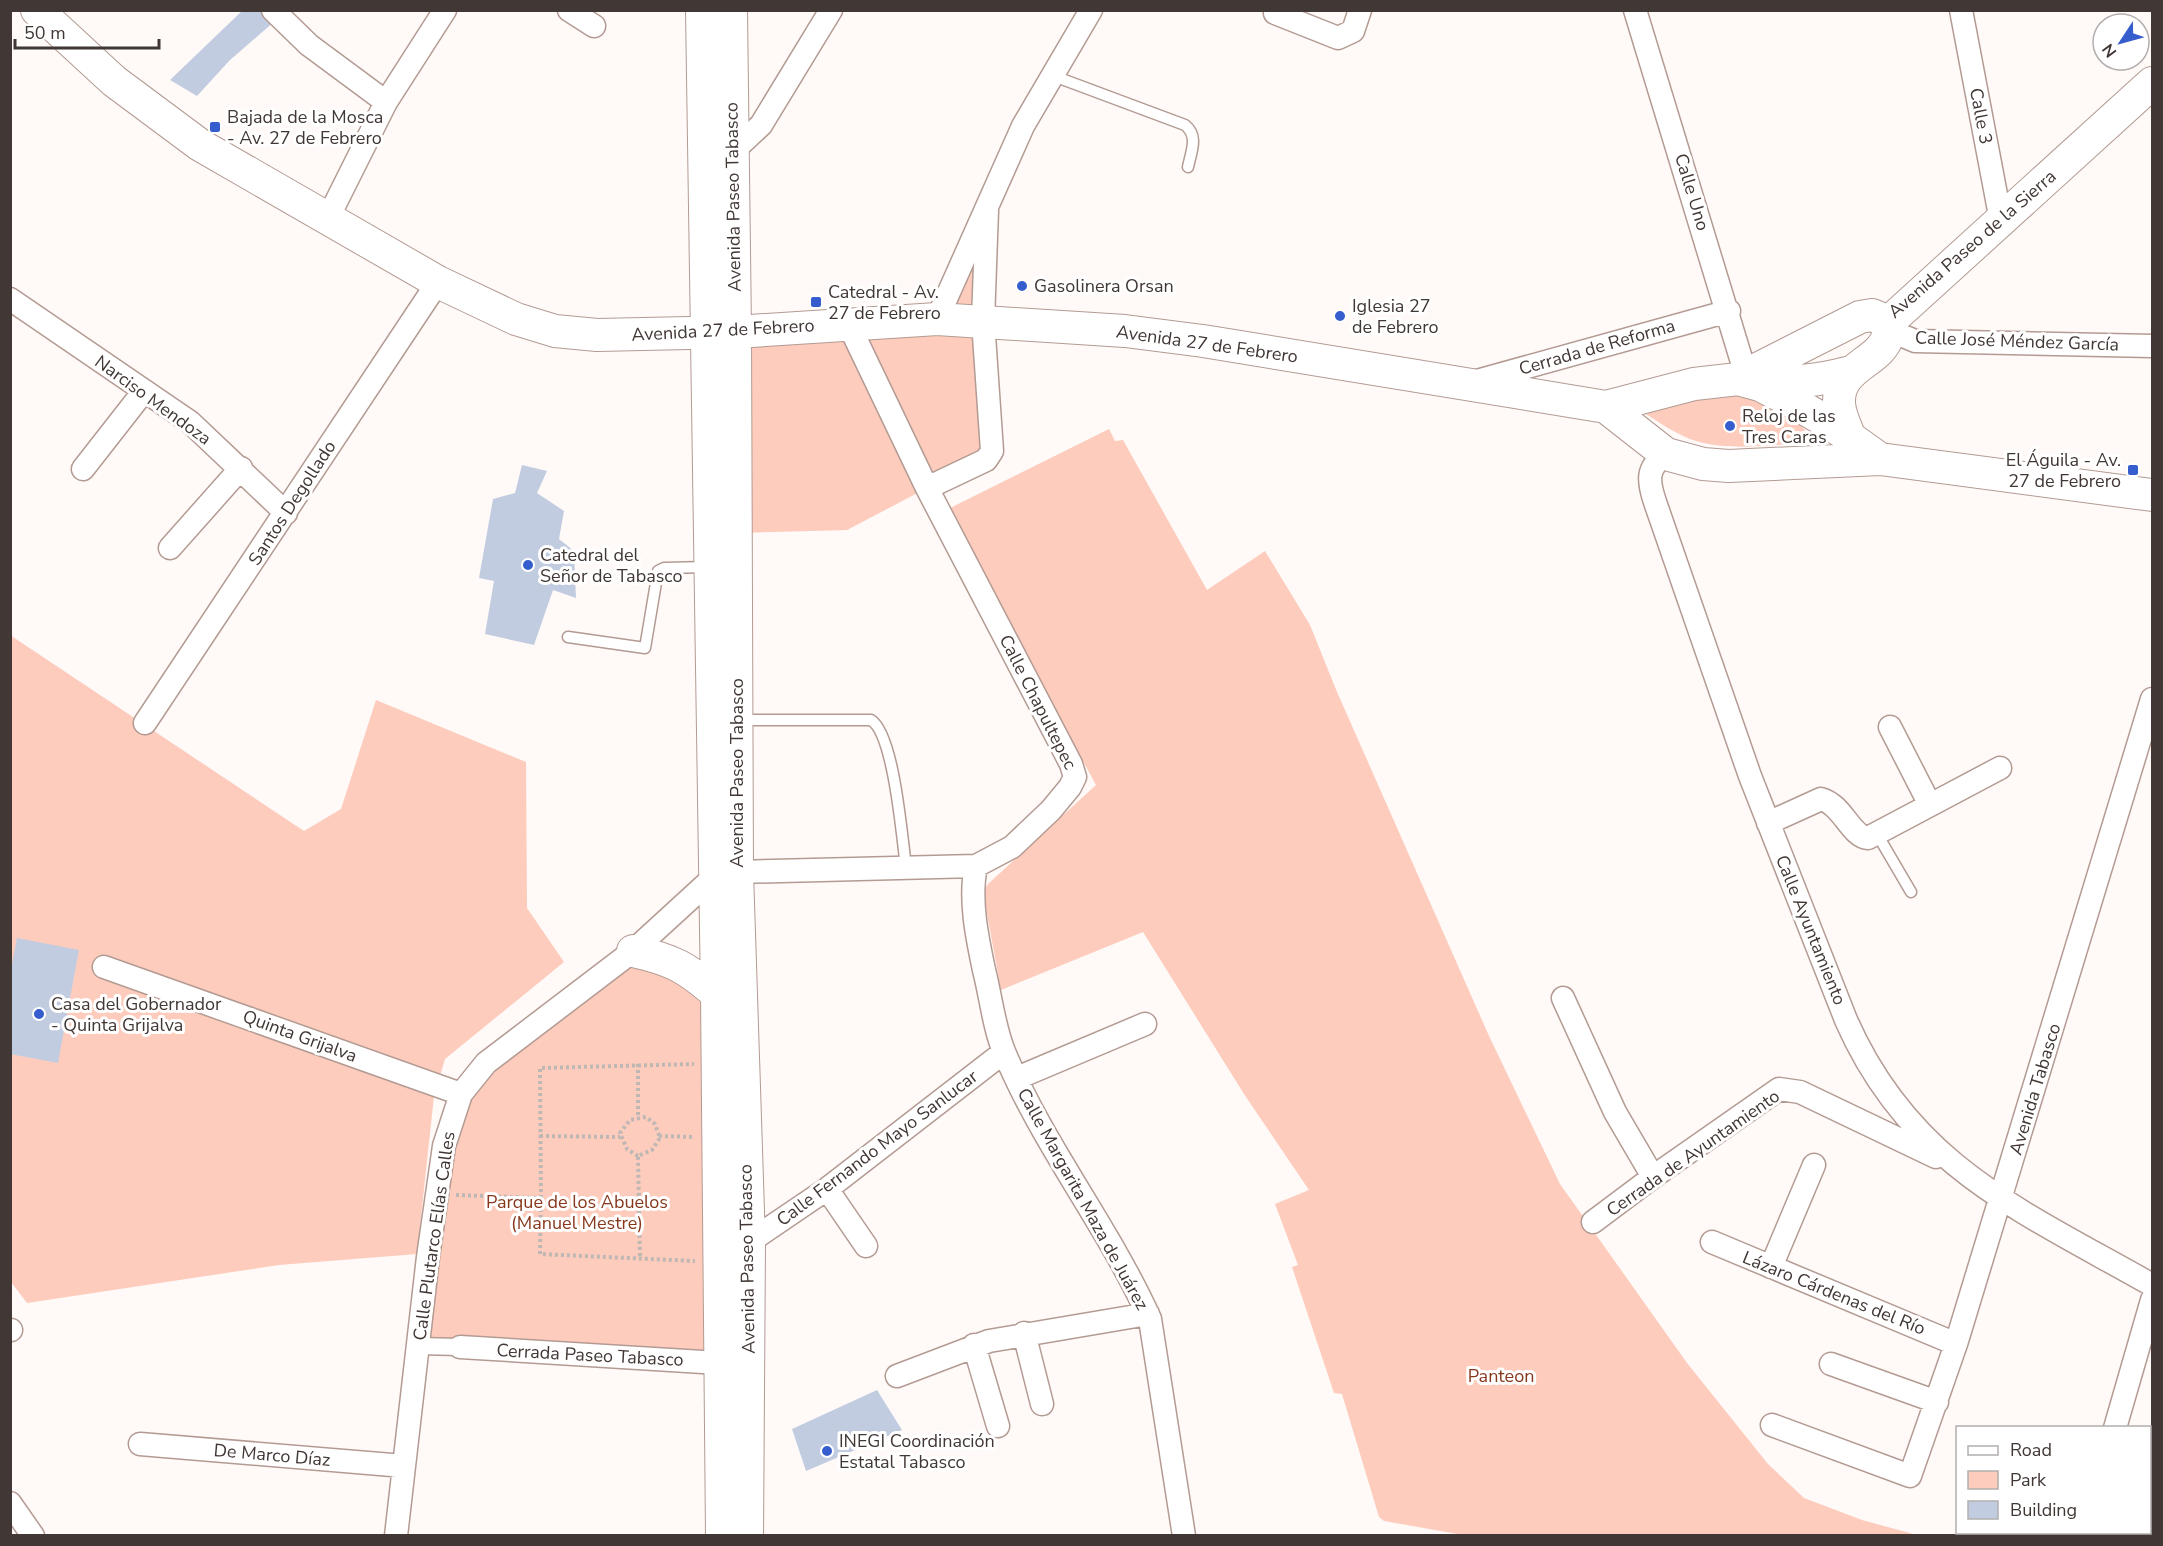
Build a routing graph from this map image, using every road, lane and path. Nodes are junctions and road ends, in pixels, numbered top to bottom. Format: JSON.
{"nodes":[{"id":1,"x":273,"y":10,"type":"edge"},
{"id":2,"x":445,"y":10,"type":"edge"},
{"id":3,"x":569,"y":10,"type":"edge"},
{"id":4,"x":702,"y":10,"type":"edge"},
{"id":5,"x":731,"y":10,"type":"edge"},
{"id":6,"x":831,"y":10,"type":"edge"},
{"id":7,"x":1091,"y":10,"type":"edge"},
{"id":8,"x":1360,"y":10,"type":"edge"},
{"id":9,"x":1635,"y":10,"type":"edge"},
{"id":10,"x":1960,"y":10,"type":"edge"},
{"id":11,"x":1275,"y":13,"type":"dead end"},
{"id":12,"x":47,"y":14,"type":"edge"},
{"id":13,"x":594,"y":26,"type":"dead end"},
{"id":14,"x":1051,"y":75,"type":"junction"},
{"id":15,"x":2152,"y":83,"type":"edge"},
{"id":16,"x":386,"y":102,"type":"junction"},
{"id":17,"x":732,"y":152,"type":"junction"},
{"id":18,"x":1188,"y":167,"type":"dead end"},
{"id":19,"x":987,"y":210,"type":"junction"},
{"id":20,"x":328,"y":218,"type":"junction"},
{"id":21,"x":2001,"y":221,"type":"junction"},
{"id":22,"x":438,"y":282,"type":"junction"},
{"id":23,"x":10,"y":299,"type":"edge"},
{"id":24,"x":1729,"y":311,"type":"junction"},
{"id":25,"x":937,"y":319,"type":"junction"},
{"id":26,"x":983,"y":321,"type":"junction"},
{"id":27,"x":1888,"y":322,"type":"junction"},
{"id":28,"x":848,"y":324,"type":"junction"},
{"id":29,"x":721,"y":332,"type":"junction"},
{"id":30,"x":2152,"y":346,"type":"edge"},
{"id":31,"x":1851,"y":372,"type":"junction"},
{"id":32,"x":1742,"y":377,"type":"junction"},
{"id":33,"x":1466,"y":384,"type":"junction"},
{"id":34,"x":144,"y":391,"type":"junction"},
{"id":35,"x":1606,"y":407,"type":"junction"},
{"id":36,"x":1850,"y":438,"type":"junction"},
{"id":37,"x":1666,"y":454,"type":"junction"},
{"id":38,"x":1880,"y":459,"type":"junction"},
{"id":39,"x":242,"y":468,"type":"junction"},
{"id":40,"x":83,"y":469,"type":"dead end"},
{"id":41,"x":927,"y":488,"type":"junction"},
{"id":42,"x":2152,"y":495,"type":"edge"},
{"id":43,"x":286,"y":513,"type":"junction"},
{"id":44,"x":170,"y":548,"type":"dead end"},
{"id":45,"x":710,"y":567,"type":"junction"},
{"id":46,"x":568,"y":637,"type":"dead end"},
{"id":47,"x":2152,"y":699,"type":"edge"},
{"id":48,"x":737,"y":720,"type":"junction"},
{"id":49,"x":145,"y":723,"type":"dead end"},
{"id":50,"x":1890,"y":727,"type":"dead end"},
{"id":51,"x":2000,"y":768,"type":"dead end"},
{"id":52,"x":1930,"y":805,"type":"junction"},
{"id":53,"x":1768,"y":823,"type":"junction"},
{"id":54,"x":1877,"y":834,"type":"junction"},
{"id":55,"x":976,"y":866,"type":"junction"},
{"id":56,"x":906,"y":867,"type":"junction"},
{"id":57,"x":726,"y":873,"type":"junction"},
{"id":58,"x":1911,"y":892,"type":"dead end"},
{"id":59,"x":633,"y":951,"type":"junction"},
{"id":60,"x":105,"y":967,"type":"dead end"},
{"id":61,"x":717,"y":994,"type":"junction"},
{"id":62,"x":1563,"y":998,"type":"dead end"},
{"id":63,"x":1146,"y":1024,"type":"dead end"},
{"id":64,"x":1004,"y":1052,"type":"junction"},
{"id":65,"x":638,"y":1064,"type":"junction"},
{"id":66,"x":718,"y":1064,"type":"junction"},
{"id":67,"x":1017,"y":1078,"type":"junction"},
{"id":68,"x":461,"y":1094,"type":"junction"},
{"id":69,"x":638,"y":1117,"type":"junction"},
{"id":70,"x":540,"y":1136,"type":"junction"},
{"id":71,"x":659,"y":1136,"type":"junction"},
{"id":72,"x":620,"y":1137,"type":"junction"},
{"id":73,"x":718,"y":1138,"type":"junction"},
{"id":74,"x":638,"y":1156,"type":"junction"},
{"id":75,"x":1814,"y":1165,"type":"dead end"},
{"id":76,"x":1956,"y":1167,"type":"junction"},
{"id":77,"x":1653,"y":1177,"type":"junction"},
{"id":78,"x":827,"y":1189,"type":"junction"},
{"id":79,"x":437,"y":1194,"type":"junction"},
{"id":80,"x":541,"y":1198,"type":"junction"},
{"id":81,"x":2001,"y":1200,"type":"junction"},
{"id":82,"x":1593,"y":1222,"type":"dead end"},
{"id":83,"x":749,"y":1242,"type":"junction"},
{"id":84,"x":1712,"y":1242,"type":"dead end"},
{"id":85,"x":866,"y":1246,"type":"dead end"},
{"id":86,"x":640,"y":1258,"type":"junction"},
{"id":87,"x":718,"y":1263,"type":"junction"},
{"id":88,"x":1771,"y":1267,"type":"junction"},
{"id":89,"x":2152,"y":1285,"type":"edge"},
{"id":90,"x":2152,"y":1300,"type":"edge"},
{"id":91,"x":1148,"y":1314,"type":"junction"},
{"id":92,"x":1024,"y":1333,"type":"junction"},
{"id":93,"x":1956,"y":1344,"type":"junction"},
{"id":94,"x":974,"y":1345,"type":"junction"},
{"id":95,"x":418,"y":1346,"type":"junction"},
{"id":96,"x":460,"y":1347,"type":"joint"},
{"id":97,"x":719,"y":1363,"type":"junction"},
{"id":98,"x":1831,"y":1364,"type":"dead end"},
{"id":99,"x":897,"y":1376,"type":"dead end"},
{"id":100,"x":1937,"y":1402,"type":"junction"},
{"id":101,"x":1042,"y":1404,"type":"dead end"},
{"id":102,"x":1772,"y":1425,"type":"dead end"},
{"id":103,"x":998,"y":1426,"type":"dead end"},
{"id":104,"x":2116,"y":1426,"type":"edge"},
{"id":105,"x":140,"y":1444,"type":"dead end"},
{"id":106,"x":404,"y":1466,"type":"junction"},
{"id":107,"x":10,"y":1503,"type":"edge"},
{"id":108,"x":33,"y":1536,"type":"edge"},
{"id":109,"x":396,"y":1536,"type":"edge"},
{"id":110,"x":722,"y":1536,"type":"edge"},
{"id":111,"x":747,"y":1536,"type":"edge"},
{"id":112,"x":1184,"y":1536,"type":"edge"}],
"edges":[{"from":1,"to":16,"type":"street"},
{"from":2,"to":16,"type":"street"},
{"from":3,"to":13,"type":"street"},
{"from":4,"to":29,"type":"main road","name":"Avenida Paseo Tabasco"},
{"from":5,"to":17,"type":"main road","name":"Avenida Paseo Tabasco"},
{"from":6,"to":17,"type":"street"},
{"from":7,"to":14,"type":"street"},
{"from":8,"to":11,"type":"street"},
{"from":9,"to":24,"type":"street","name":"Calle Uno"},
{"from":10,"to":21,"type":"street","name":"Calle 3"},
{"from":12,"to":20,"type":"main road","name":"Avenida 27 de Febrero"},
{"from":14,"to":18,"type":"lane"},
{"from":14,"to":19,"type":"street"},
{"from":15,"to":21,"type":"main road","name":"Avenida Paseo de la Sierra"},
{"from":16,"to":20,"type":"street"},
{"from":17,"to":29,"type":"main road","name":"Avenida Paseo Tabasco"},
{"from":19,"to":25,"type":"street"},
{"from":19,"to":26,"type":"street"},
{"from":20,"to":22,"type":"main road","name":"Avenida 27 de Febrero"},
{"from":21,"to":27,"type":"main road","name":"Avenida Paseo de la Sierra"},
{"from":22,"to":29,"type":"main road","name":"Avenida 27 de Febrero"},
{"from":22,"to":43,"type":"street","name":"Santos Degollado"},
{"from":23,"to":34,"type":"street","name":"Narciso Mendoza"},
{"from":24,"to":32,"type":"street","name":"Calle Uno"},
{"from":24,"to":33,"type":"street","name":"Cerrada de Reforma"},
{"from":25,"to":26,"type":"main road","name":"Avenida 27 de Febrero"},
{"from":25,"to":28,"type":"main road","name":"Avenida 27 de Febrero"},
{"from":26,"to":33,"type":"main road","name":"Avenida 27 de Febrero"},
{"from":26,"to":41,"type":"street"},
{"from":27,"to":30,"type":"street","name":"Calle José Méndez García"},
{"from":27,"to":31,"type":"main road"},
{"from":27,"to":32,"type":"main road","name":"Avenida Paseo de la Sierra"},
{"from":28,"to":29,"type":"main road","name":"Avenida 27 de Febrero"},
{"from":28,"to":41,"type":"street","name":"Calle Chapultepec"},
{"from":29,"to":45,"type":"main road","name":"Avenida Paseo Tabasco"},
{"from":29,"to":48,"type":"main road","name":"Avenida Paseo Tabasco"},
{"from":31,"to":32,"type":"main road"},
{"from":31,"to":36,"type":"main road"},
{"from":32,"to":35,"type":"main road","name":"Avenida 27 de Febrero"},
{"from":32,"to":36,"type":"main road","name":"Avenida 27 de Febrero"},
{"from":33,"to":35,"type":"main road","name":"Avenida 27 de Febrero"},
{"from":34,"to":39,"type":"street","name":"Narciso Mendoza"},
{"from":34,"to":40,"type":"street"},
{"from":35,"to":37,"type":"main road","name":"Avenida 27 de Febrero"},
{"from":36,"to":38,"type":"main road","name":"Avenida 27 de Febrero"},
{"from":37,"to":38,"type":"main road","name":"Avenida 27 de Febrero"},
{"from":37,"to":53,"type":"street","name":"Calle Ayuntamiento"},
{"from":38,"to":42,"type":"main road","name":"Avenida 27 de Febrero"},
{"from":39,"to":43,"type":"street","name":"Narciso Mendoza"},
{"from":39,"to":44,"type":"street"},
{"from":41,"to":55,"type":"street","name":"Calle Chapultepec"},
{"from":43,"to":49,"type":"street","name":"Santos Degollado"},
{"from":45,"to":46,"type":"lane"},
{"from":45,"to":57,"type":"main road","name":"Avenida Paseo Tabasco"},
{"from":47,"to":81,"type":"street","name":"Avenida Tabasco"},
{"from":48,"to":56,"type":"lane"},
{"from":48,"to":57,"type":"main road","name":"Avenida Paseo Tabasco"},
{"from":50,"to":52,"type":"street"},
{"from":51,"to":52,"type":"street"},
{"from":52,"to":54,"type":"street"},
{"from":53,"to":54,"type":"street"},
{"from":53,"to":76,"type":"street","name":"Calle Ayuntamiento"},
{"from":54,"to":58,"type":"lane"},
{"from":55,"to":56,"type":"street","name":"Calle Chapultepec"},
{"from":55,"to":64,"type":"street","name":"Calle Margarita Maza de Juárez"},
{"from":56,"to":57,"type":"street","name":"Calle Chapultepec"},
{"from":57,"to":59,"type":"street","name":"Calle Plutarco Elías Calles"},
{"from":57,"to":61,"type":"main road","name":"Avenida Paseo Tabasco"},
{"from":57,"to":83,"type":"main road","name":"Avenida Paseo Tabasco"},
{"from":59,"to":61,"type":"main road"},
{"from":59,"to":68,"type":"street","name":"Calle Plutarco Elías Calles"},
{"from":60,"to":68,"type":"street","name":"Quinta Grijalva"},
{"from":61,"to":66,"type":"main road","name":"Avenida Paseo Tabasco"},
{"from":62,"to":77,"type":"street"},
{"from":63,"to":67,"type":"street"},
{"from":64,"to":67,"type":"street","name":"Calle Margarita Maza de Juárez"},
{"from":64,"to":78,"type":"street","name":"Calle Fernando Mayo Sanlucar"},
{"from":65,"to":66,"type":"path"},
{"from":65,"to":69,"type":"path"},
{"from":65,"to":70,"type":"path"},
{"from":66,"to":73,"type":"main road","name":"Avenida Paseo Tabasco"},
{"from":67,"to":91,"type":"street","name":"Calle Margarita Maza de Juárez"},
{"from":68,"to":79,"type":"street","name":"Calle Plutarco Elías Calles"},
{"from":69,"to":71,"type":"path"},
{"from":69,"to":72,"type":"path"},
{"from":70,"to":72,"type":"path"},
{"from":70,"to":80,"type":"path"},
{"from":71,"to":73,"type":"path"},
{"from":71,"to":74,"type":"path"},
{"from":72,"to":74,"type":"path"},
{"from":73,"to":87,"type":"main road","name":"Avenida Paseo Tabasco"},
{"from":74,"to":86,"type":"path"},
{"from":75,"to":88,"type":"street"},
{"from":76,"to":77,"type":"street","name":"Cerrada de Ayuntamiento"},
{"from":76,"to":81,"type":"street","name":"Calle Ayuntamiento"},
{"from":77,"to":82,"type":"street","name":"Cerrada de Ayuntamiento"},
{"from":78,"to":83,"type":"street","name":"Calle Fernando Mayo Sanlucar"},
{"from":78,"to":85,"type":"street"},
{"from":79,"to":80,"type":"path"},
{"from":79,"to":95,"type":"street","name":"Calle Plutarco Elías Calles"},
{"from":80,"to":86,"type":"path"},
{"from":81,"to":89,"type":"street","name":"Calle Ayuntamiento"},
{"from":81,"to":93,"type":"street","name":"Avenida Tabasco"},
{"from":83,"to":111,"type":"main road","name":"Avenida Paseo Tabasco"},
{"from":84,"to":88,"type":"street","name":"Lázaro Cárdenas del Río"},
{"from":86,"to":87,"type":"path"},
{"from":87,"to":97,"type":"main road","name":"Avenida Paseo Tabasco"},
{"from":88,"to":93,"type":"street","name":"Lázaro Cárdenas del Río"},
{"from":90,"to":104,"type":"street"},
{"from":91,"to":92,"type":"street"},
{"from":91,"to":112,"type":"street","name":"Calle Margarita Maza de Juárez"},
{"from":92,"to":94,"type":"street"},
{"from":92,"to":101,"type":"street"},
{"from":93,"to":100,"type":"street","name":"Avenida Tabasco"},
{"from":94,"to":99,"type":"street"},
{"from":94,"to":103,"type":"street"},
{"from":95,"to":96,"type":"street"},
{"from":95,"to":106,"type":"street","name":"Calle Plutarco Elías Calles"},
{"from":96,"to":97,"type":"street","name":"Cerrada Paseo Tabasco"},
{"from":97,"to":110,"type":"main road","name":"Avenida Paseo Tabasco"},
{"from":98,"to":100,"type":"street"},
{"from":100,"to":102,"type":"street","name":"Avenida Tabasco"},
{"from":105,"to":106,"type":"street","name":"De Marco Díaz"},
{"from":106,"to":109,"type":"street","name":"Calle Plutarco Elías Calles"},
{"from":107,"to":108,"type":"street"}]}
